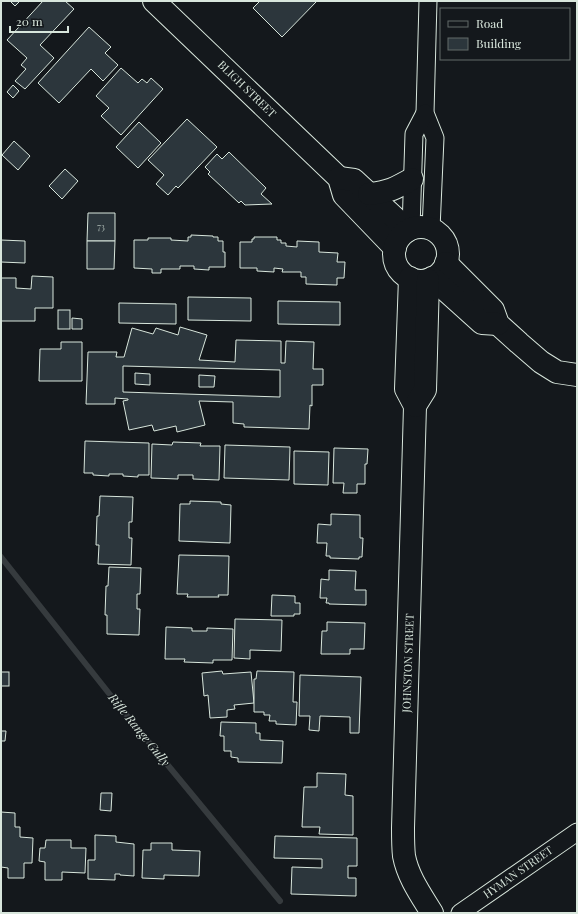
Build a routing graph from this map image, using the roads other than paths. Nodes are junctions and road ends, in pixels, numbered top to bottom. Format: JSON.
{"nodes":[{"id":1,"x":154,"y":1,"type":"edge"},
{"id":2,"x":428,"y":1,"type":"edge"},
{"id":3,"x":425,"y":113,"type":"junction"},
{"id":4,"x":339,"y":178,"type":"junction"},
{"id":5,"x":412,"y":179,"type":"junction"},
{"id":6,"x":369,"y":194,"type":"junction"},
{"id":7,"x":411,"y":234,"type":"junction"},
{"id":8,"x":429,"y":275,"type":"junction"},
{"id":9,"x":577,"y":375,"type":"edge"},
{"id":10,"x":577,"y":832,"type":"edge"},
{"id":11,"x":432,"y":913,"type":"edge"},
{"id":12,"x":460,"y":913,"type":"edge"}],
"edges":[{"from":1,"to":4,"type":"street","name":"BLIGH STREET"},
{"from":2,"to":3,"type":"street"},
{"from":3,"to":5,"type":"street"},
{"from":3,"to":7,"type":"street"},
{"from":4,"to":6,"type":"street","name":"BLIGH STREET"},
{"from":4,"to":7,"type":"street","name":"BLIGH STREET"},
{"from":5,"to":6,"type":"street"},
{"from":5,"to":7,"type":"street"},
{"from":6,"to":7,"type":"street","name":"BLIGH STREET"},
{"from":7,"to":8,"type":"street"},
{"from":7,"to":8,"type":"street"},
{"from":8,"to":9,"type":"street"},
{"from":8,"to":11,"type":"street","name":"JOHNSTON STREET"},
{"from":10,"to":12,"type":"street","name":"HYMAN STREET"}]}
